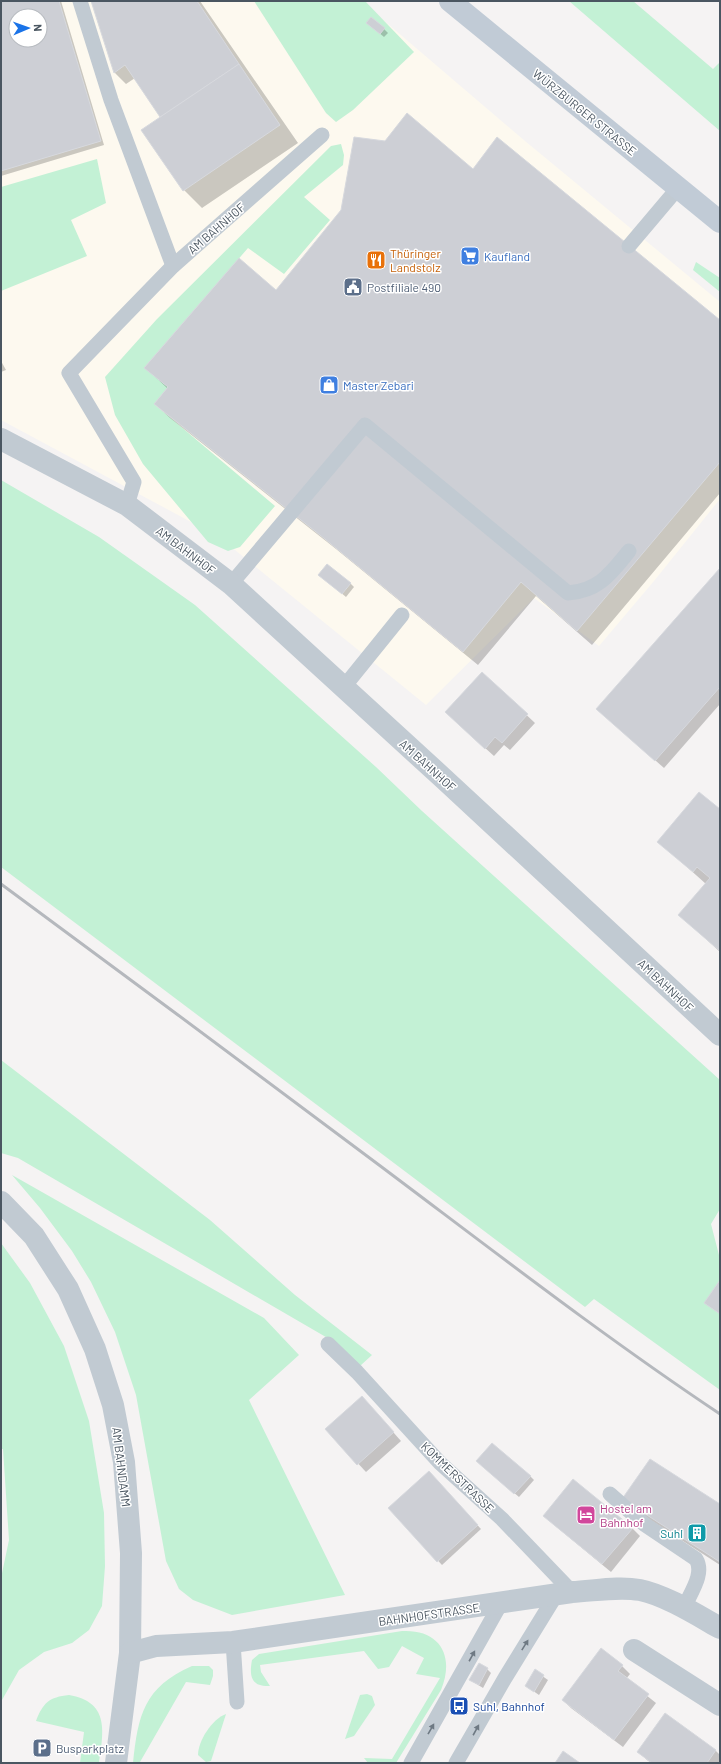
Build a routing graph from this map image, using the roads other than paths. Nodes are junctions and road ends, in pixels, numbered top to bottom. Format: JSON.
{"nodes":[{"id":1,"x":80,"y":1,"type":"edge"},
{"id":2,"x":450,"y":1,"type":"edge"},
{"id":3,"x":322,"y":135,"type":"dead end"},
{"id":4,"x":678,"y":188,"type":"junction"},
{"id":5,"x":720,"y":222,"type":"edge"},
{"id":6,"x":629,"y":246,"type":"dead end"},
{"id":7,"x":173,"y":266,"type":"junction"},
{"id":8,"x":1,"y":439,"type":"edge"},
{"id":9,"x":127,"y":505,"type":"junction"},
{"id":10,"x":629,"y":551,"type":"dead end"},
{"id":11,"x":231,"y":584,"type":"junction"},
{"id":12,"x":402,"y":615,"type":"dead end"},
{"id":13,"x":343,"y":688,"type":"junction"},
{"id":14,"x":720,"y":1035,"type":"edge"},
{"id":15,"x":1,"y":1202,"type":"edge"},
{"id":16,"x":328,"y":1344,"type":"dead end"},
{"id":17,"x":610,"y":1494,"type":"dead end"},
{"id":18,"x":564,"y":1593,"type":"junction"},
{"id":19,"x":501,"y":1603,"type":"junction"},
{"id":20,"x":684,"y":1608,"type":"junction"},
{"id":21,"x":720,"y":1628,"type":"edge"},
{"id":22,"x":233,"y":1642,"type":"junction"},
{"id":23,"x":634,"y":1650,"type":"dead end"},
{"id":24,"x":130,"y":1653,"type":"junction"},
{"id":25,"x":237,"y":1702,"type":"dead end"},
{"id":26,"x":720,"y":1705,"type":"edge"},
{"id":27,"x":116,"y":1763,"type":"edge"},
{"id":28,"x":411,"y":1763,"type":"edge"},
{"id":29,"x":456,"y":1763,"type":"edge"}],
"edges":[{"from":1,"to":7,"type":"lane"},
{"from":2,"to":4,"type":"main road","name":"WÜRZBURGER STRASSE"},
{"from":3,"to":7,"type":"lane","name":"AM BAHNHOF"},
{"from":4,"to":5,"type":"main road","name":"WÜRZBURGER STRASSE"},
{"from":4,"to":6,"type":"lane"},
{"from":7,"to":9,"type":"lane","name":"AM BAHNHOF"},
{"from":8,"to":9,"type":"street","name":"AM BAHNHOF"},
{"from":9,"to":11,"type":"street","name":"AM BAHNHOF"},
{"from":10,"to":11,"type":"lane"},
{"from":11,"to":13,"type":"street","name":"AM BAHNHOF"},
{"from":12,"to":13,"type":"lane"},
{"from":13,"to":14,"type":"street","name":"AM BAHNHOF"},
{"from":15,"to":24,"type":"street","name":"AM BAHNDAMM"},
{"from":16,"to":18,"type":"lane","name":"KOMMERSTRASSE"},
{"from":17,"to":20,"type":"lane"},
{"from":18,"to":19,"type":"street","name":"BAHNHOFSTRASSE"},
{"from":18,"to":20,"type":"street","name":"BAHNHOFSTRASSE"},
{"from":29,"to":18,"type":"lane","one_way":true},
{"from":19,"to":22,"type":"street","name":"BAHNHOFSTRASSE"},
{"from":28,"to":19,"type":"lane","one_way":true},
{"from":20,"to":21,"type":"street","name":"BAHNHOFSTRASSE"},
{"from":22,"to":24,"type":"street","name":"BAHNHOFSTRASSE"},
{"from":22,"to":25,"type":"lane"},
{"from":23,"to":26,"type":"street"},
{"from":24,"to":27,"type":"street","name":"AM BAHNDAMM"}]}
